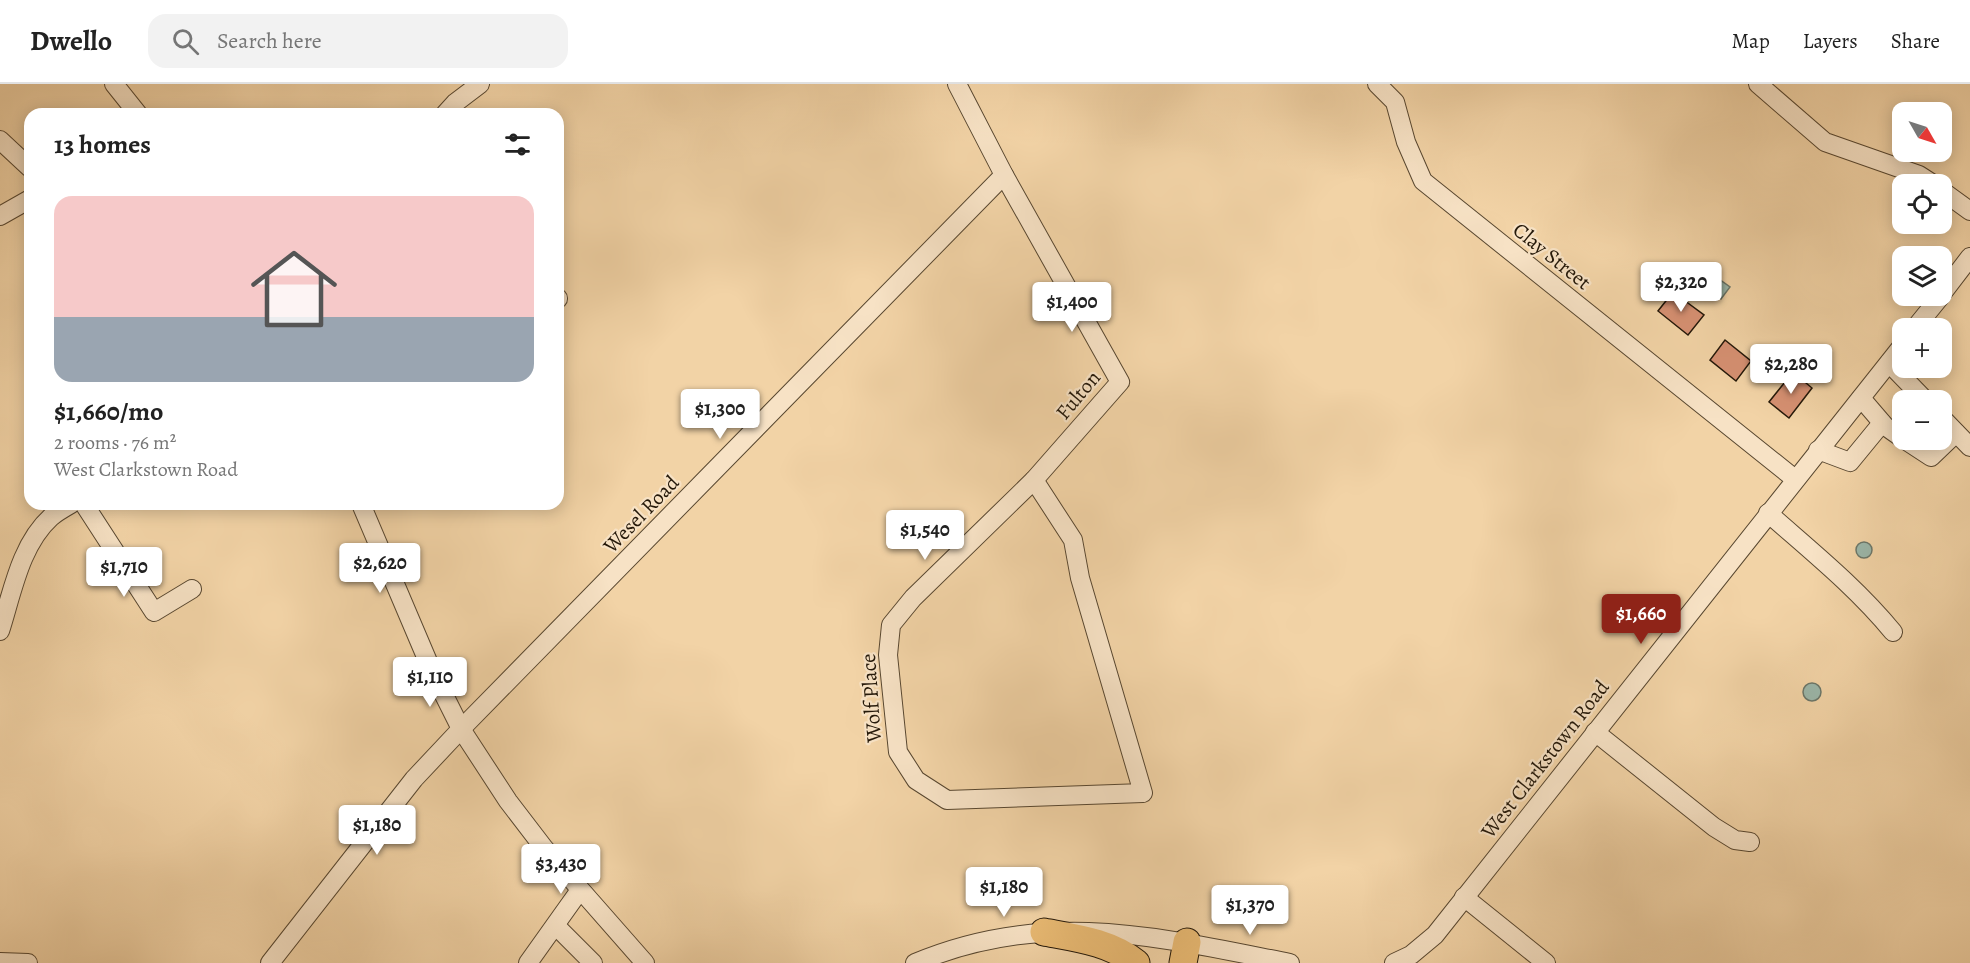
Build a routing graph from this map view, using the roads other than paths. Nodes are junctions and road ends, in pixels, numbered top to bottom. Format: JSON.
{"nodes":[{"id":1,"x":480,"y":84,"type":"edge"},
{"id":2,"x":957,"y":84,"type":"edge"},
{"id":3,"x":1377,"y":84,"type":"edge"},
{"id":4,"x":1758,"y":84,"type":"edge"},
{"id":5,"x":123,"y":88,"type":"edge"},
{"id":6,"x":135,"y":108,"type":"edge"},
{"id":7,"x":451,"y":108,"type":"edge"},
{"id":8,"x":0,"y":140,"type":"edge"},
{"id":9,"x":24,"y":162,"type":"edge"},
{"id":10,"x":1915,"y":174,"type":"edge"},
{"id":11,"x":1004,"y":175,"type":"junction"},
{"id":12,"x":1952,"y":198,"type":"edge"},
{"id":13,"x":24,"y":202,"type":"edge"},
{"id":14,"x":1970,"y":211,"type":"edge"},
{"id":15,"x":0,"y":216,"type":"edge"},
{"id":16,"x":1970,"y":258,"type":"edge"},
{"id":17,"x":1952,"y":281,"type":"edge"},
{"id":18,"x":1933,"y":306,"type":"edge"},
{"id":19,"x":1924,"y":318,"type":"edge"},
{"id":20,"x":1892,"y":359,"type":"edge"},
{"id":21,"x":1889,"y":363,"type":"junction"},
{"id":22,"x":1915,"y":390,"type":"edge"},
{"id":23,"x":1861,"y":399,"type":"junction"},
{"id":24,"x":1882,"y":423,"type":"junction"},
{"id":25,"x":1952,"y":429,"type":"edge"},
{"id":26,"x":1892,"y":431,"type":"edge"},
{"id":27,"x":1956,"y":433,"type":"junction"},
{"id":28,"x":1952,"y":437,"type":"edge"},
{"id":29,"x":1970,"y":447,"type":"edge"},
{"id":30,"x":1818,"y":450,"type":"junction"},
{"id":31,"x":1920,"y":450,"type":"edge"},
{"id":32,"x":1938,"y":450,"type":"edge"},
{"id":33,"x":1795,"y":479,"type":"junction"},
{"id":34,"x":1034,"y":480,"type":"junction"},
{"id":35,"x":62,"y":510,"type":"edge"},
{"id":36,"x":88,"y":510,"type":"edge"},
{"id":37,"x":364,"y":510,"type":"edge"},
{"id":38,"x":1768,"y":513,"type":"junction"},
{"id":39,"x":192,"y":589,"type":"dead end"},
{"id":40,"x":0,"y":631,"type":"edge"},
{"id":41,"x":1893,"y":632,"type":"dead end"},
{"id":42,"x":461,"y":729,"type":"junction"},
{"id":43,"x":1595,"y":732,"type":"junction"},
{"id":44,"x":1750,"y":842,"type":"dead end"},
{"id":45,"x":580,"y":890,"type":"junction"},
{"id":46,"x":1464,"y":897,"type":"junction"},
{"id":47,"x":556,"y":926,"type":"junction"},
{"id":48,"x":1044,"y":932,"type":"junction"},
{"id":49,"x":1194,"y":953,"type":"edge"},
{"id":50,"x":0,"y":962,"type":"edge"},
{"id":51,"x":28,"y":963,"type":"edge"},
{"id":52,"x":270,"y":963,"type":"edge"},
{"id":53,"x":528,"y":963,"type":"edge"},
{"id":54,"x":592,"y":963,"type":"edge"},
{"id":55,"x":645,"y":963,"type":"edge"},
{"id":56,"x":915,"y":963,"type":"edge"},
{"id":57,"x":1136,"y":963,"type":"edge"},
{"id":58,"x":1290,"y":963,"type":"edge"},
{"id":59,"x":1394,"y":963,"type":"edge"},
{"id":60,"x":1546,"y":963,"type":"edge"}],
"edges":[{"from":1,"to":7,"type":"street"},
{"from":2,"to":11,"type":"street"},
{"from":3,"to":33,"type":"street","name":"Clay Street"},
{"from":4,"to":10,"type":"street"},
{"from":5,"to":6,"type":"street"},
{"from":8,"to":9,"type":"street"},
{"from":11,"to":34,"type":"street","name":"Fulton"},
{"from":11,"to":42,"type":"street","name":"Wesel Road"},
{"from":12,"to":14,"type":"street"},
{"from":13,"to":15,"type":"street"},
{"from":16,"to":17,"type":"street"},
{"from":18,"to":19,"type":"street"},
{"from":20,"to":21,"type":"street","name":"West Clarkstown Road"},
{"from":21,"to":22,"type":"street"},
{"from":21,"to":23,"type":"street","name":"West Clarkstown Road"},
{"from":23,"to":24,"type":"street"},
{"from":23,"to":30,"type":"street","name":"West Clarkstown Road"},
{"from":24,"to":26,"type":"street"},
{"from":24,"to":30,"type":"street"},
{"from":25,"to":27,"type":"street"},
{"from":27,"to":28,"type":"street"},
{"from":27,"to":29,"type":"street"},
{"from":30,"to":33,"type":"street","name":"West Clarkstown Road"},
{"from":31,"to":32,"type":"street"},
{"from":33,"to":38,"type":"street","name":"West Clarkstown Road"},
{"from":34,"to":34,"type":"street","name":"Wolf Place"},
{"from":35,"to":40,"type":"street"},
{"from":36,"to":39,"type":"street"},
{"from":37,"to":42,"type":"street"},
{"from":38,"to":41,"type":"street"},
{"from":38,"to":43,"type":"street","name":"West Clarkstown Road"},
{"from":42,"to":45,"type":"street"},
{"from":42,"to":52,"type":"street","name":"Wesel Road"},
{"from":43,"to":44,"type":"street"},
{"from":43,"to":46,"type":"street","name":"West Clarkstown Road"},
{"from":45,"to":47,"type":"street"},
{"from":45,"to":55,"type":"street"},
{"from":46,"to":59,"type":"street","name":"West Clarkstown Road"},
{"from":46,"to":60,"type":"street"},
{"from":47,"to":53,"type":"street"},
{"from":47,"to":54,"type":"street"},
{"from":48,"to":49,"type":"street"},
{"from":48,"to":56,"type":"street"},
{"from":48,"to":57,"type":"highway"},
{"from":49,"to":58,"type":"street"},
{"from":50,"to":51,"type":"street"}]}
